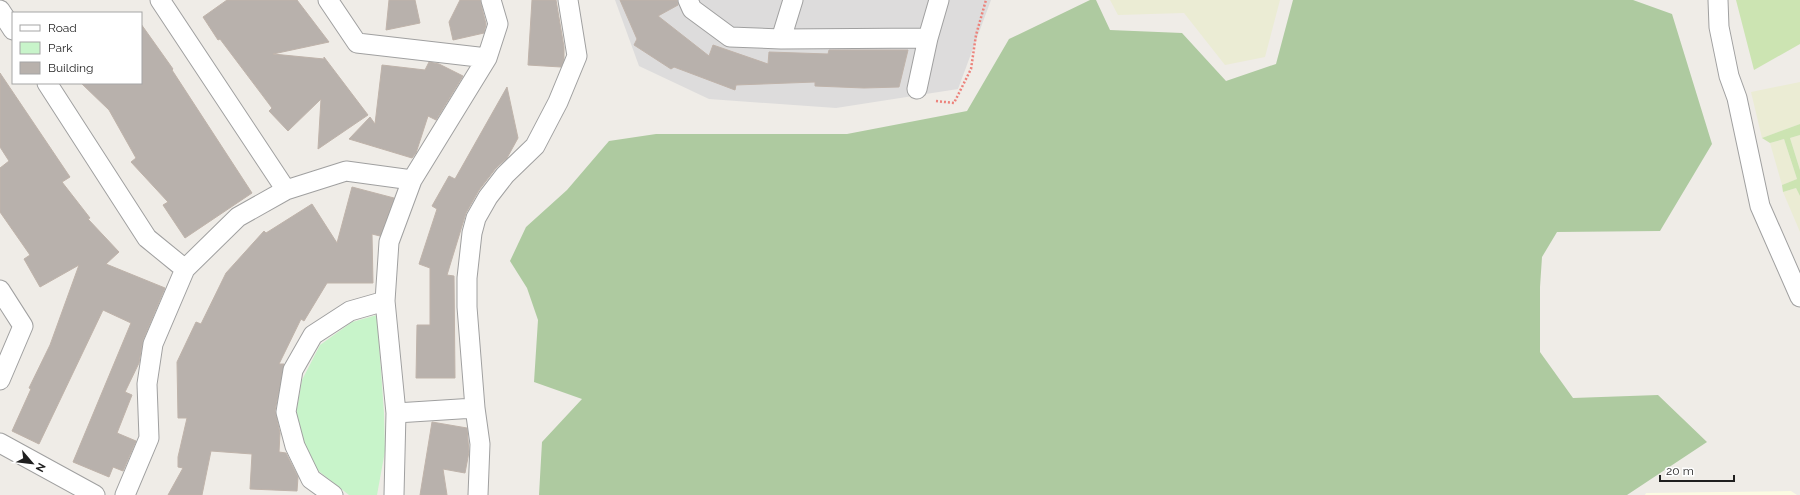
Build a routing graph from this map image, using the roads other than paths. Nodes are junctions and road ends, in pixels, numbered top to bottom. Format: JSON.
{"nodes":[{"id":1,"x":160,"y":0,"type":"edge"},
{"id":2,"x":328,"y":0,"type":"edge"},
{"id":3,"x":491,"y":0,"type":"edge"},
{"id":4,"x":568,"y":0,"type":"edge"},
{"id":5,"x":688,"y":0,"type":"edge"},
{"id":6,"x":793,"y":0,"type":"edge"},
{"id":7,"x":939,"y":0,"type":"edge"},
{"id":8,"x":1718,"y":0,"type":"edge"},
{"id":9,"x":0,"y":10,"type":"edge"},
{"id":10,"x":12,"y":28,"type":"edge"},
{"id":11,"x":928,"y":38,"type":"junction"},
{"id":12,"x":781,"y":39,"type":"junction"},
{"id":13,"x":487,"y":58,"type":"junction"},
{"id":14,"x":48,"y":84,"type":"edge"},
{"id":15,"x":917,"y":89,"type":"road end"},
{"id":16,"x":412,"y":180,"type":"junction"},
{"id":17,"x":286,"y":190,"type":"junction"},
{"id":18,"x":185,"y":269,"type":"junction"},
{"id":19,"x":0,"y":290,"type":"edge"},
{"id":20,"x":1800,"y":297,"type":"edge"},
{"id":21,"x":385,"y":301,"type":"junction"},
{"id":22,"x":0,"y":380,"type":"edge"},
{"id":23,"x":475,"y":408,"type":"junction"},
{"id":24,"x":396,"y":413,"type":"junction"},
{"id":25,"x":0,"y":443,"type":"edge"},
{"id":26,"x":95,"y":495,"type":"edge"},
{"id":27,"x":125,"y":495,"type":"edge"},
{"id":28,"x":333,"y":495,"type":"edge"},
{"id":29,"x":394,"y":495,"type":"edge"},
{"id":30,"x":478,"y":495,"type":"edge"}],
"edges":[{"from":1,"to":17,"type":"street"},
{"from":2,"to":13,"type":"street"},
{"from":3,"to":13,"type":"street"},
{"from":4,"to":23,"type":"street"},
{"from":5,"to":12,"type":"street"},
{"from":6,"to":12,"type":"street"},
{"from":7,"to":11,"type":"street"},
{"from":8,"to":20,"type":"street"},
{"from":9,"to":10,"type":"street"},
{"from":11,"to":12,"type":"street"},
{"from":11,"to":15,"type":"street"},
{"from":13,"to":16,"type":"street"},
{"from":14,"to":18,"type":"street"},
{"from":16,"to":17,"type":"street"},
{"from":16,"to":21,"type":"street"},
{"from":17,"to":18,"type":"street"},
{"from":18,"to":27,"type":"street"},
{"from":19,"to":22,"type":"street"},
{"from":21,"to":24,"type":"street"},
{"from":21,"to":28,"type":"street"},
{"from":23,"to":24,"type":"street"},
{"from":23,"to":30,"type":"street"},
{"from":24,"to":29,"type":"street"},
{"from":25,"to":26,"type":"street"}]}
